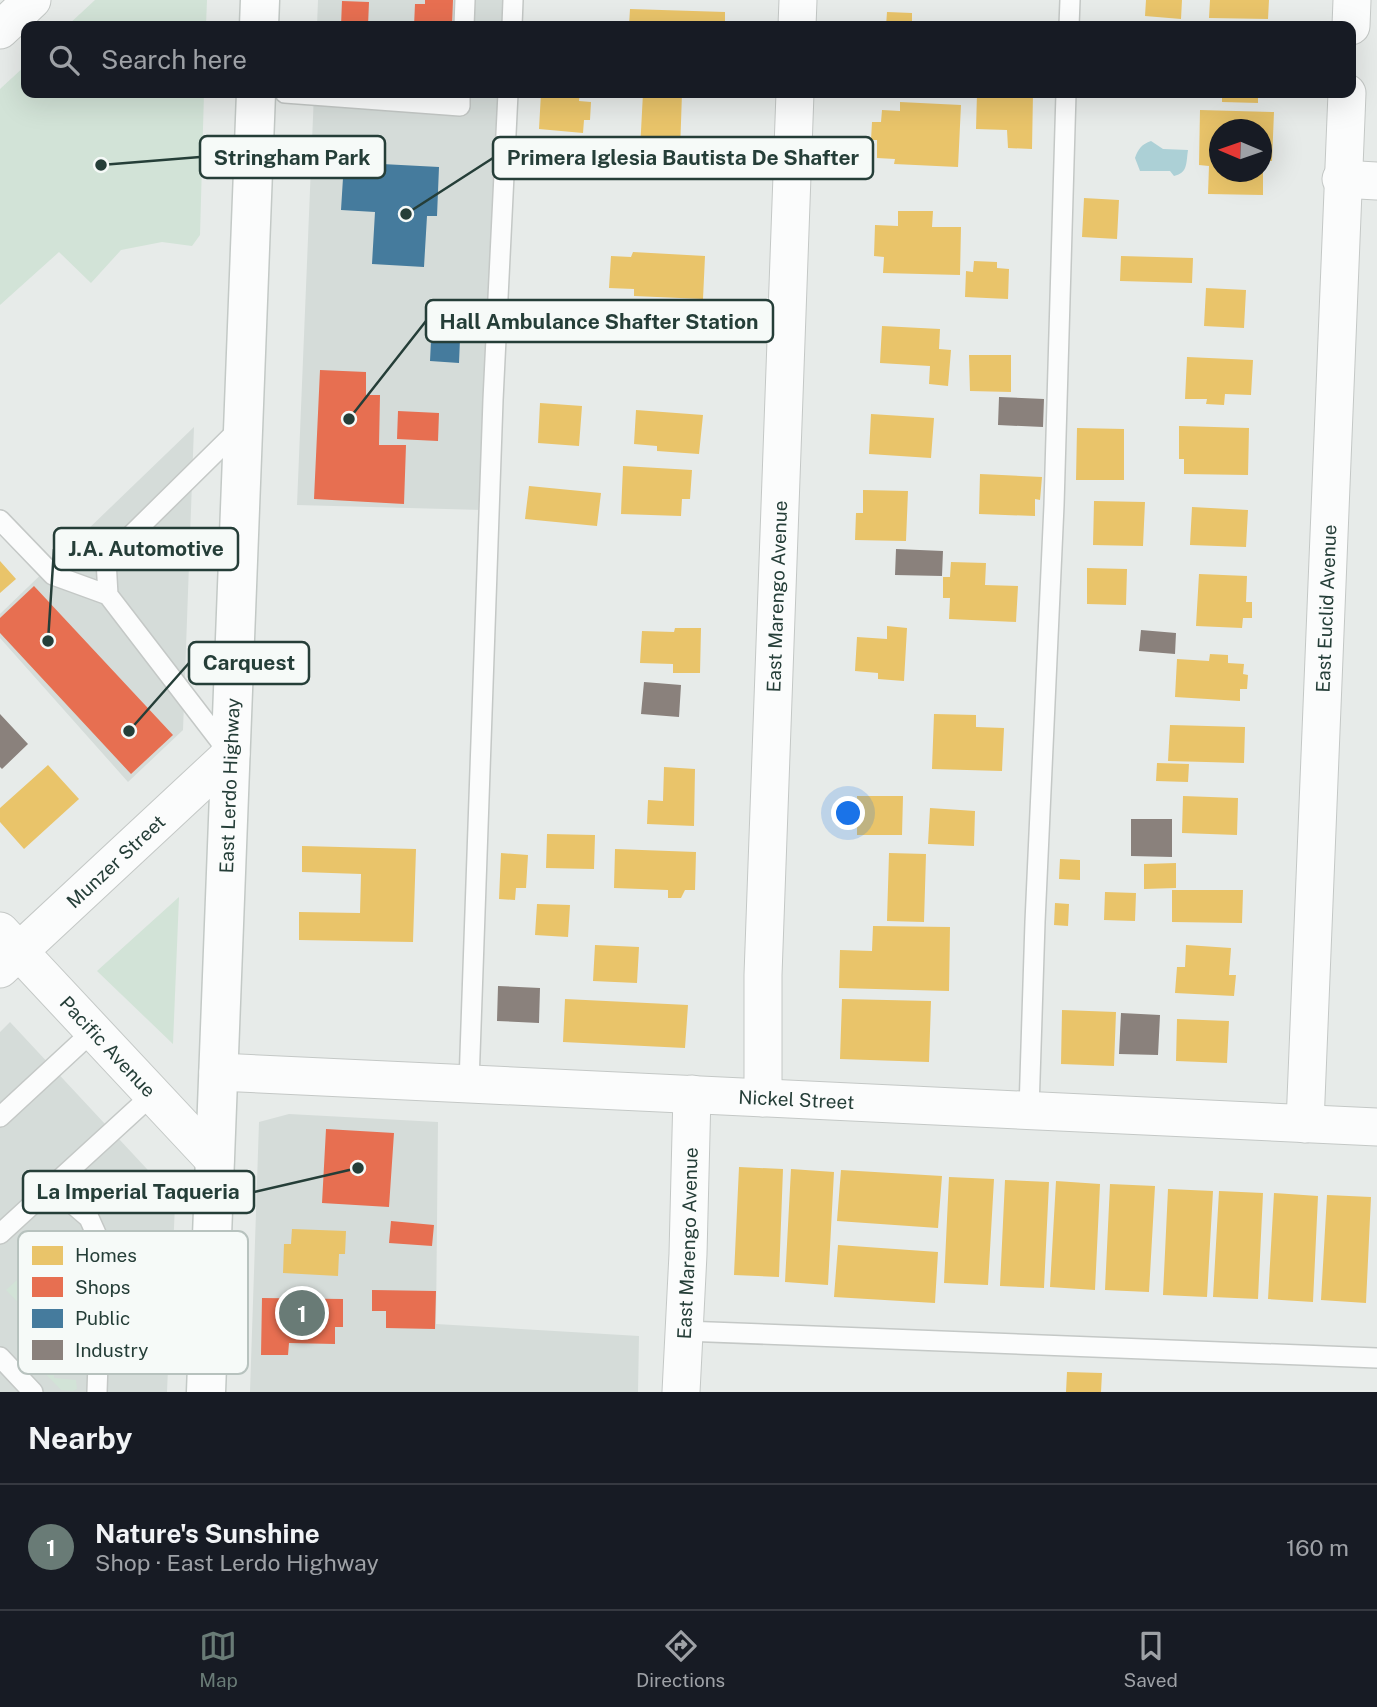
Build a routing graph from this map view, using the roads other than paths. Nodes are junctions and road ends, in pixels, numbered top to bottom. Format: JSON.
{"nodes":[{"id":1,"x":32,"y":0,"type":"edge"},
{"id":2,"x":260,"y":0,"type":"edge"},
{"id":3,"x":465,"y":0,"type":"edge"},
{"id":4,"x":513,"y":0,"type":"edge"},
{"id":5,"x":798,"y":0,"type":"edge"},
{"id":6,"x":1070,"y":0,"type":"edge"},
{"id":7,"x":1352,"y":0,"type":"edge"},
{"id":8,"x":259,"y":21,"type":"edge"},
{"id":9,"x":464,"y":21,"type":"edge"},
{"id":10,"x":512,"y":21,"type":"edge"},
{"id":11,"x":797,"y":21,"type":"edge"},
{"id":12,"x":1069,"y":21,"type":"edge"},
{"id":13,"x":1350,"y":21,"type":"edge"},
{"id":14,"x":0,"y":30,"type":"edge"},
{"id":15,"x":256,"y":98,"type":"edge"},
{"id":16,"x":352,"y":98,"type":"edge"},
{"id":17,"x":460,"y":98,"type":"edge"},
{"id":18,"x":508,"y":98,"type":"edge"},
{"id":19,"x":795,"y":98,"type":"edge"},
{"id":20,"x":1066,"y":98,"type":"edge"},
{"id":21,"x":1347,"y":98,"type":"edge"},
{"id":22,"x":1341,"y":179,"type":"junction"},
{"id":23,"x":1377,"y":181,"type":"edge"},
{"id":24,"x":245,"y":422,"type":"junction"},
{"id":25,"x":0,"y":520,"type":"edge"},
{"id":26,"x":108,"y":595,"type":"junction"},
{"id":27,"x":231,"y":754,"type":"junction"},
{"id":28,"x":6,"y":950,"type":"edge"},
{"id":29,"x":93,"y":1031,"type":"junction"},
{"id":30,"x":218,"y":1072,"type":"junction"},
{"id":31,"x":469,"y":1083,"type":"junction"},
{"id":32,"x":153,"y":1094,"type":"junction"},
{"id":33,"x":692,"y":1094,"type":"junction"},
{"id":34,"x":764,"y":1098,"type":"junction"},
{"id":35,"x":1029,"y":1110,"type":"junction"},
{"id":36,"x":0,"y":1117,"type":"edge"},
{"id":37,"x":1305,"y":1124,"type":"junction"},
{"id":38,"x":1377,"y":1127,"type":"edge"},
{"id":39,"x":215,"y":1161,"type":"junction"},
{"id":40,"x":52,"y":1186,"type":"junction"},
{"id":41,"x":95,"y":1231,"type":"edge"},
{"id":42,"x":212,"y":1231,"type":"edge"},
{"id":43,"x":0,"y":1234,"type":"edge"},
{"id":44,"x":684,"y":1331,"type":"junction"},
{"id":45,"x":0,"y":1357,"type":"edge"},
{"id":46,"x":1377,"y":1358,"type":"edge"},
{"id":47,"x":98,"y":1374,"type":"edge"},
{"id":48,"x":207,"y":1374,"type":"edge"},
{"id":49,"x":33,"y":1392,"type":"edge"},
{"id":50,"x":97,"y":1392,"type":"edge"},
{"id":51,"x":206,"y":1392,"type":"edge"},
{"id":52,"x":681,"y":1392,"type":"edge"}],
"edges":[{"from":1,"to":14,"type":"street"},
{"from":2,"to":8,"type":"main road"},
{"from":3,"to":9,"type":"lane"},
{"from":4,"to":10,"type":"lane"},
{"from":5,"to":11,"type":"street"},
{"from":6,"to":12,"type":"lane"},
{"from":7,"to":13,"type":"street"},
{"from":15,"to":24,"type":"main road","name":"East Lerdo Highway"},
{"from":16,"to":17,"type":"lane"},
{"from":18,"to":31,"type":"lane"},
{"from":19,"to":34,"type":"street","name":"East Marengo Avenue"},
{"from":20,"to":35,"type":"lane"},
{"from":21,"to":22,"type":"street","name":"East Euclid Avenue"},
{"from":22,"to":23,"type":"street"},
{"from":22,"to":37,"type":"street","name":"East Euclid Avenue"},
{"from":24,"to":26,"type":"lane"},
{"from":24,"to":27,"type":"main road","name":"East Lerdo Highway"},
{"from":25,"to":26,"type":"lane"},
{"from":26,"to":27,"type":"lane"},
{"from":27,"to":28,"type":"street","name":"Munzer Street"},
{"from":27,"to":30,"type":"main road","name":"East Lerdo Highway"},
{"from":28,"to":29,"type":"street","name":"Pacific Avenue"},
{"from":29,"to":32,"type":"street","name":"Pacific Avenue"},
{"from":29,"to":36,"type":"lane"},
{"from":30,"to":31,"type":"street","name":"Nickel Street"},
{"from":30,"to":39,"type":"main road","name":"East Lerdo Highway"},
{"from":31,"to":33,"type":"street","name":"Nickel Street"},
{"from":32,"to":39,"type":"street","name":"Pacific Avenue"},
{"from":32,"to":40,"type":"lane"},
{"from":33,"to":34,"type":"street","name":"Nickel Street"},
{"from":33,"to":44,"type":"street","name":"East Marengo Avenue"},
{"from":34,"to":35,"type":"street","name":"Nickel Street"},
{"from":35,"to":37,"type":"street","name":"Nickel Street"},
{"from":37,"to":38,"type":"street","name":"Nickel Street"},
{"from":39,"to":42,"type":"main road","name":"East Lerdo Highway"},
{"from":40,"to":41,"type":"lane"},
{"from":40,"to":43,"type":"lane"},
{"from":44,"to":46,"type":"lane"},
{"from":44,"to":52,"type":"street","name":"East Marengo Avenue"},
{"from":45,"to":49,"type":"lane"},
{"from":47,"to":50,"type":"lane"},
{"from":48,"to":51,"type":"main road","name":"East Lerdo Highway"}]}
